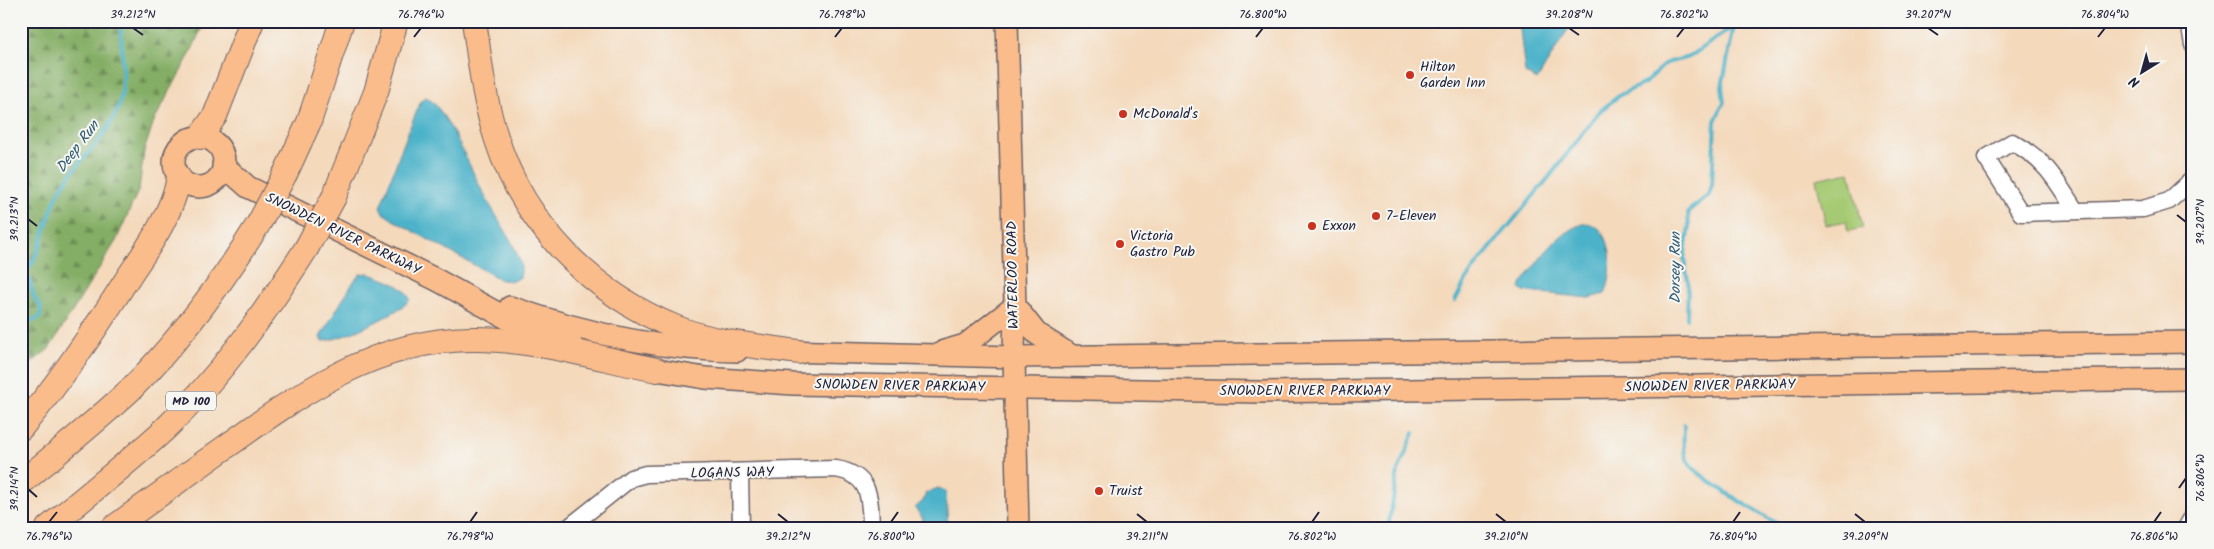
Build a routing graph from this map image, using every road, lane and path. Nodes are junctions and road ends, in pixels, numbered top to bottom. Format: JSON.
{"nodes":[{"id":1,"x":252,"y":21,"type":"edge"},
{"id":2,"x":342,"y":21,"type":"edge"},
{"id":3,"x":396,"y":21,"type":"edge"},
{"id":4,"x":474,"y":21,"type":"edge"},
{"id":5,"x":1007,"y":21,"type":"edge"},
{"id":6,"x":2189,"y":21,"type":"edge"},
{"id":7,"x":2193,"y":45,"type":"edge"},
{"id":8,"x":200,"y":137,"type":"junction"},
{"id":9,"x":218,"y":174,"type":"junction"},
{"id":10,"x":180,"y":178,"type":"junction"},
{"id":11,"x":2193,"y":179,"type":"edge"},
{"id":12,"x":2075,"y":210,"type":"junction"},
{"id":13,"x":437,"y":280,"type":"junction"},
{"id":14,"x":1015,"y":306,"type":"junction"},
{"id":15,"x":2193,"y":342,"type":"edge"},
{"id":16,"x":799,"y":352,"type":"junction"},
{"id":17,"x":931,"y":355,"type":"junction"},
{"id":18,"x":1014,"y":357,"type":"junction"},
{"id":19,"x":1074,"y":357,"type":"junction"},
{"id":20,"x":658,"y":370,"type":"junction"},
{"id":21,"x":2193,"y":379,"type":"edge"},
{"id":22,"x":1014,"y":388,"type":"junction"},
{"id":23,"x":21,"y":428,"type":"edge"},
{"id":24,"x":740,"y":473,"type":"junction"},
{"id":25,"x":21,"y":483,"type":"edge"},
{"id":26,"x":2193,"y":516,"type":"edge"},
{"id":27,"x":48,"y":528,"type":"edge"},
{"id":28,"x":113,"y":528,"type":"edge"},
{"id":29,"x":568,"y":528,"type":"edge"},
{"id":30,"x":741,"y":528,"type":"edge"},
{"id":31,"x":870,"y":528,"type":"edge"},
{"id":32,"x":1018,"y":528,"type":"edge"},
{"id":33,"x":2186,"y":528,"type":"edge"}],
"edges":[{"from":1,"to":8,"type":"highway"},
{"from":2,"to":25,"type":"highway","bridge":true},
{"from":3,"to":27,"type":"highway","number":"MD 100","bridge":true},
{"from":4,"to":16,"type":"highway"},
{"from":5,"to":14,"type":"main road","name":"WATERLOO ROAD"},
{"from":6,"to":7,"type":"street"},
{"from":8,"to":9,"type":"main road","name":"SNOWDEN RIVER PARKWAY"},
{"from":8,"to":10,"type":"main road"},
{"from":9,"to":10,"type":"main road"},
{"from":9,"to":13,"type":"main road","name":"SNOWDEN RIVER PARKWAY"},
{"from":10,"to":23,"type":"highway"},
{"from":11,"to":12,"type":"street"},
{"from":12,"to":12,"type":"street"},
{"from":13,"to":16,"type":"main road","name":"SNOWDEN RIVER PARKWAY"},
{"from":13,"to":20,"type":"main road","name":"SNOWDEN RIVER PARKWAY"},
{"from":14,"to":17,"type":"main road"},
{"from":14,"to":18,"type":"main road","name":"WATERLOO ROAD"},
{"from":14,"to":19,"type":"main road"},
{"from":15,"to":19,"type":"main road","name":"SNOWDEN RIVER PARKWAY"},
{"from":16,"to":17,"type":"main road","name":"SNOWDEN RIVER PARKWAY"},
{"from":17,"to":18,"type":"main road","name":"SNOWDEN RIVER PARKWAY"},
{"from":18,"to":19,"type":"main road","name":"SNOWDEN RIVER PARKWAY"},
{"from":18,"to":22,"type":"main road","name":"WATERLOO ROAD"},
{"from":20,"to":22,"type":"main road","name":"SNOWDEN RIVER PARKWAY"},
{"from":20,"to":28,"type":"highway"},
{"from":21,"to":22,"type":"main road","name":"SNOWDEN RIVER PARKWAY"},
{"from":22,"to":32,"type":"main road","name":"WATERLOO ROAD"},
{"from":24,"to":29,"type":"street","name":"LOGANS WAY"},
{"from":24,"to":30,"type":"street"},
{"from":24,"to":31,"type":"street","name":"LOGANS WAY"},
{"from":26,"to":33,"type":"street"}]}
